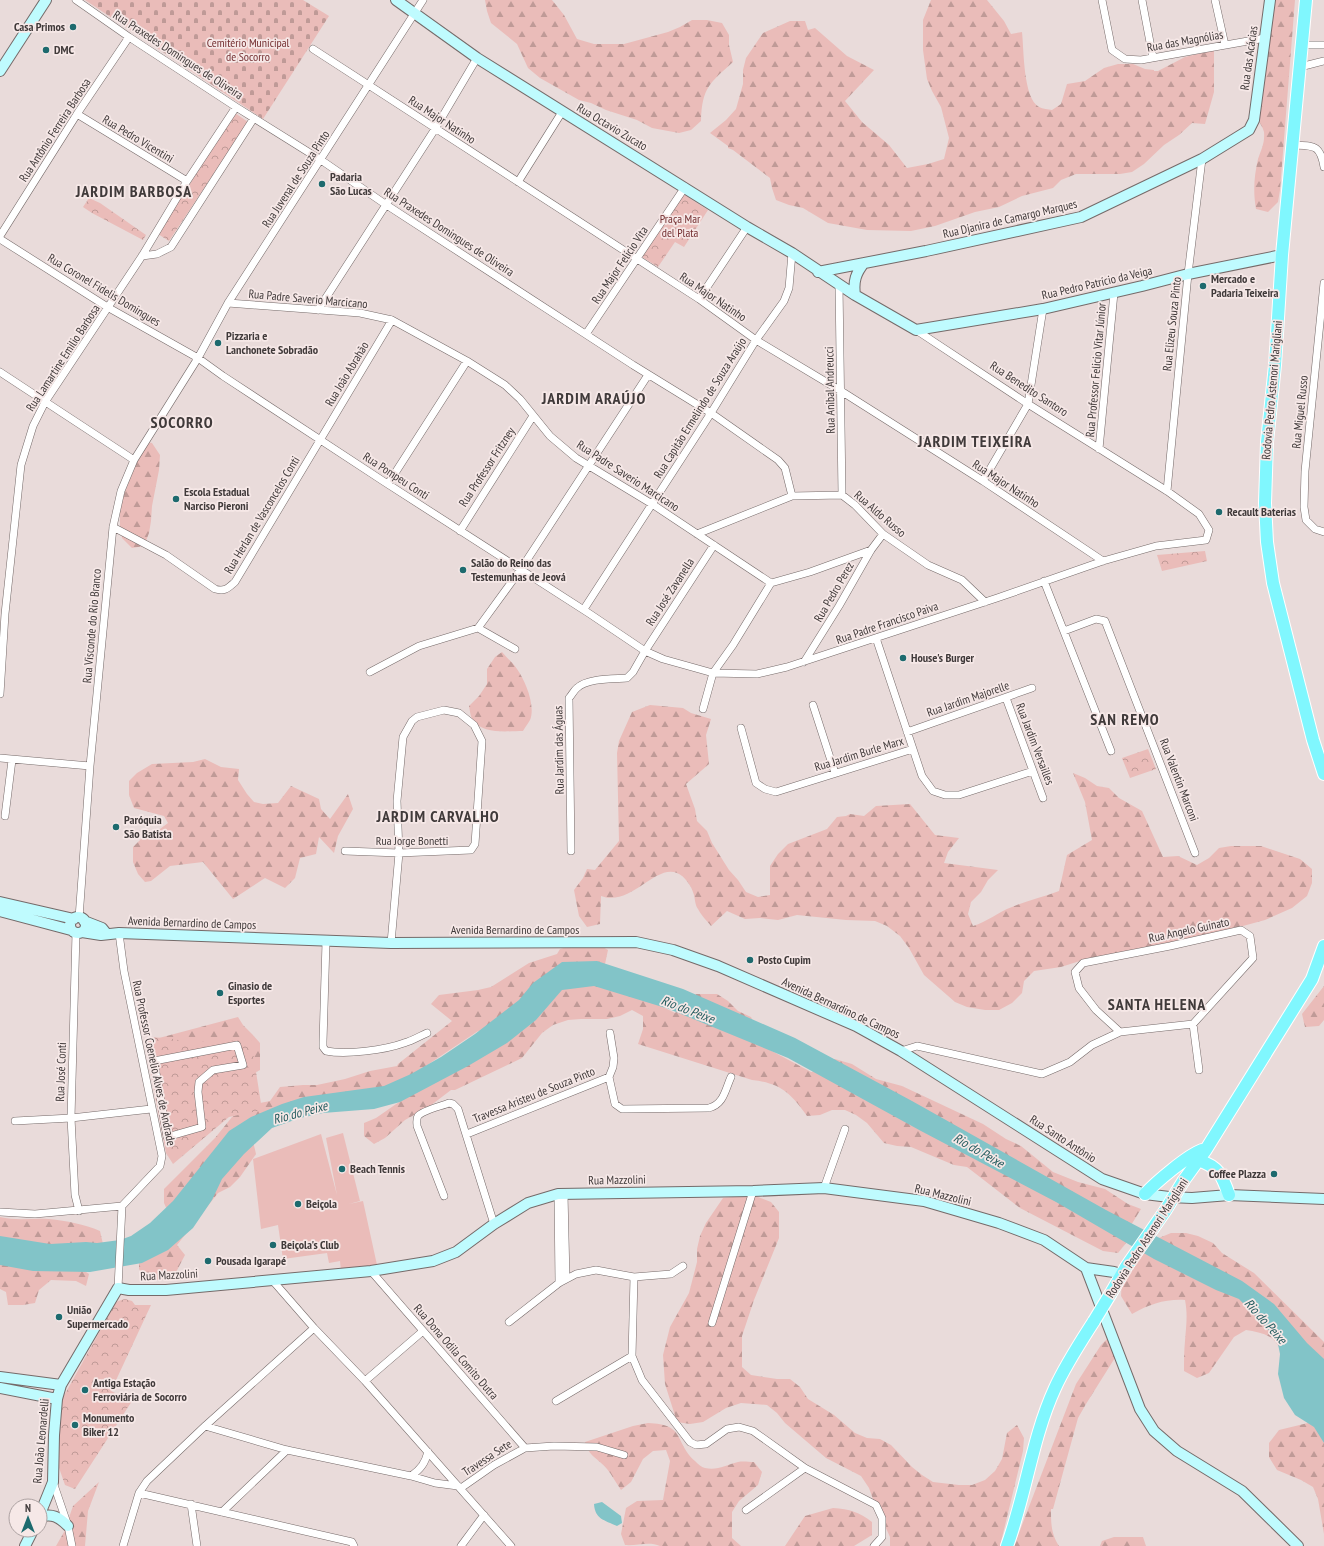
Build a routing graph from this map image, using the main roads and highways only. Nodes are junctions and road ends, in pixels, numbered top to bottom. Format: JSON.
{"nodes":[{"id":1,"x":1306,"y":0,"type":"edge"},
{"id":2,"x":1324,"y":774,"type":"edge"},
{"id":3,"x":1324,"y":946,"type":"edge"},
{"id":4,"x":1202,"y":1155,"type":"junction"},
{"id":5,"x":1145,"y":1194,"type":"road end"},
{"id":6,"x":1229,"y":1195,"type":"road end"},
{"id":7,"x":1007,"y":1546,"type":"edge"}],
"edges":[{"from":1,"to":2,"type":"main road","name":"Rodovia Pedro Astenori Marigliani"},
{"from":3,"to":4,"type":"main road","name":"Rodovia Pedro Astenori Marigliani"},
{"from":4,"to":5,"type":"main road"},
{"from":4,"to":6,"type":"main road"},
{"from":4,"to":7,"type":"main road","name":"Rodovia Pedro Astenori Marigliani","bridge":true}]}
